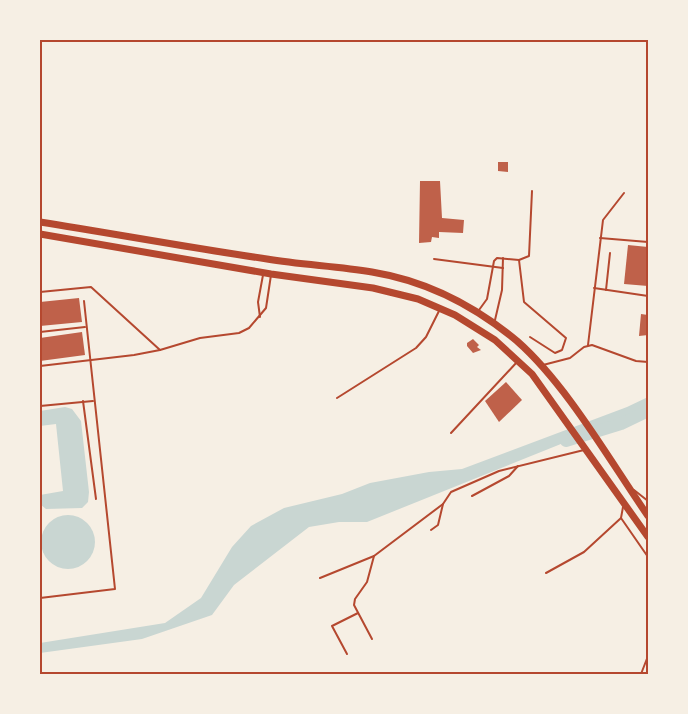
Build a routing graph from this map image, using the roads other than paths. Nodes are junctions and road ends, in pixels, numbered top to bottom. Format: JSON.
{"nodes":[{"id":1,"x":532,"y":191,"type":"dead end"},
{"id":2,"x":624,"y":194,"type":"dead end"},
{"id":3,"x":40,"y":222,"type":"edge"},
{"id":4,"x":40,"y":234,"type":"edge"},
{"id":5,"x":600,"y":238,"type":"junction"},
{"id":6,"x":648,"y":242,"type":"edge"},
{"id":7,"x":610,"y":253,"type":"dead end"},
{"id":8,"x":503,"y":258,"type":"junction"},
{"id":9,"x":434,"y":259,"type":"dead end"},
{"id":10,"x":519,"y":260,"type":"junction"},
{"id":11,"x":492,"y":266,"type":"junction"},
{"id":12,"x":503,"y":268,"type":"junction"},
{"id":13,"x":268,"y":273,"type":"junction"},
{"id":14,"x":594,"y":288,"type":"junction"},
{"id":15,"x":606,"y":290,"type":"junction"},
{"id":16,"x":40,"y":292,"type":"edge"},
{"id":17,"x":648,"y":296,"type":"edge"},
{"id":18,"x":84,"y":301,"type":"dead end"},
{"id":19,"x":440,"y":308,"type":"junction"},
{"id":20,"x":478,"y":312,"type":"junction"},
{"id":21,"x":260,"y":317,"type":"junction"},
{"id":22,"x":494,"y":322,"type":"junction"},
{"id":23,"x":86,"y":327,"type":"junction"},
{"id":24,"x":40,"y":332,"type":"edge"},
{"id":25,"x":530,"y":337,"type":"dead end"},
{"id":26,"x":588,"y":346,"type":"junction"},
{"id":27,"x":160,"y":350,"type":"junction"},
{"id":28,"x":518,"y":360,"type":"junction"},
{"id":29,"x":90,"y":361,"type":"junction"},
{"id":30,"x":648,"y":362,"type":"edge"},
{"id":31,"x":40,"y":366,"type":"edge"},
{"id":32,"x":541,"y":366,"type":"junction"},
{"id":33,"x":337,"y":398,"type":"dead end"},
{"id":34,"x":83,"y":401,"type":"junction"},
{"id":35,"x":93,"y":401,"type":"junction"},
{"id":36,"x":40,"y":406,"type":"edge"},
{"id":37,"x":451,"y":433,"type":"dead end"},
{"id":38,"x":585,"y":447,"type":"junction"},
{"id":39,"x":518,"y":466,"type":"junction"},
{"id":40,"x":625,"y":483,"type":"junction"},
{"id":41,"x":472,"y":496,"type":"dead end"},
{"id":42,"x":96,"y":499,"type":"dead end"},
{"id":43,"x":648,"y":501,"type":"edge"},
{"id":44,"x":624,"y":502,"type":"junction"},
{"id":45,"x":443,"y":504,"type":"junction"},
{"id":46,"x":648,"y":516,"type":"edge"},
{"id":47,"x":621,"y":518,"type":"junction"},
{"id":48,"x":431,"y":530,"type":"dead end"},
{"id":49,"x":648,"y":537,"type":"edge"},
{"id":50,"x":374,"y":556,"type":"junction"},
{"id":51,"x":648,"y":558,"type":"edge"},
{"id":52,"x":546,"y":573,"type":"dead end"},
{"id":53,"x":320,"y":578,"type":"dead end"},
{"id":54,"x":40,"y":598,"type":"edge"},
{"id":55,"x":358,"y":613,"type":"junction"},
{"id":56,"x":372,"y":639,"type":"dead end"},
{"id":57,"x":347,"y":654,"type":"dead end"},
{"id":58,"x":648,"y":656,"type":"edge"},
{"id":59,"x":641,"y":674,"type":"edge"}],
"edges":[{"from":1,"to":10,"type":"lane"},
{"from":2,"to":5,"type":"lane"},
{"from":3,"to":20,"type":"highway"},
{"from":4,"to":13,"type":"highway"},
{"from":5,"to":6,"type":"lane"},
{"from":5,"to":14,"type":"lane"},
{"from":7,"to":15,"type":"lane"},
{"from":8,"to":10,"type":"lane"},
{"from":8,"to":11,"type":"lane"},
{"from":8,"to":12,"type":"lane"},
{"from":9,"to":11,"type":"lane"},
{"from":10,"to":25,"type":"lane"},
{"from":11,"to":12,"type":"lane"},
{"from":11,"to":20,"type":"lane"},
{"from":12,"to":22,"type":"lane"},
{"from":13,"to":19,"type":"highway"},
{"from":13,"to":21,"type":"lane"},
{"from":13,"to":21,"type":"lane"},
{"from":14,"to":15,"type":"lane"},
{"from":14,"to":26,"type":"lane"},
{"from":15,"to":17,"type":"lane"},
{"from":16,"to":27,"type":"lane"},
{"from":18,"to":23,"type":"lane"},
{"from":19,"to":28,"type":"highway"},
{"from":19,"to":33,"type":"lane"},
{"from":20,"to":22,"type":"highway"},
{"from":21,"to":27,"type":"lane"},
{"from":22,"to":32,"type":"highway"},
{"from":23,"to":24,"type":"lane"},
{"from":23,"to":29,"type":"lane"},
{"from":26,"to":30,"type":"lane"},
{"from":26,"to":32,"type":"lane"},
{"from":27,"to":29,"type":"lane"},
{"from":28,"to":37,"type":"lane"},
{"from":28,"to":38,"type":"highway"},
{"from":29,"to":31,"type":"lane"},
{"from":29,"to":35,"type":"lane"},
{"from":32,"to":40,"type":"highway"},
{"from":34,"to":35,"type":"lane"},
{"from":34,"to":36,"type":"lane"},
{"from":34,"to":42,"type":"lane"},
{"from":35,"to":54,"type":"lane"},
{"from":38,"to":39,"type":"lane"},
{"from":38,"to":44,"type":"highway"},
{"from":39,"to":41,"type":"lane"},
{"from":39,"to":45,"type":"lane"},
{"from":40,"to":43,"type":"lane"},
{"from":40,"to":46,"type":"highway"},
{"from":44,"to":47,"type":"lane"},
{"from":44,"to":49,"type":"highway"},
{"from":45,"to":48,"type":"lane"},
{"from":45,"to":50,"type":"lane"},
{"from":47,"to":51,"type":"lane"},
{"from":47,"to":52,"type":"lane"},
{"from":50,"to":53,"type":"lane"},
{"from":50,"to":55,"type":"lane"},
{"from":55,"to":56,"type":"lane"},
{"from":55,"to":57,"type":"lane"},
{"from":58,"to":59,"type":"lane"}]}
